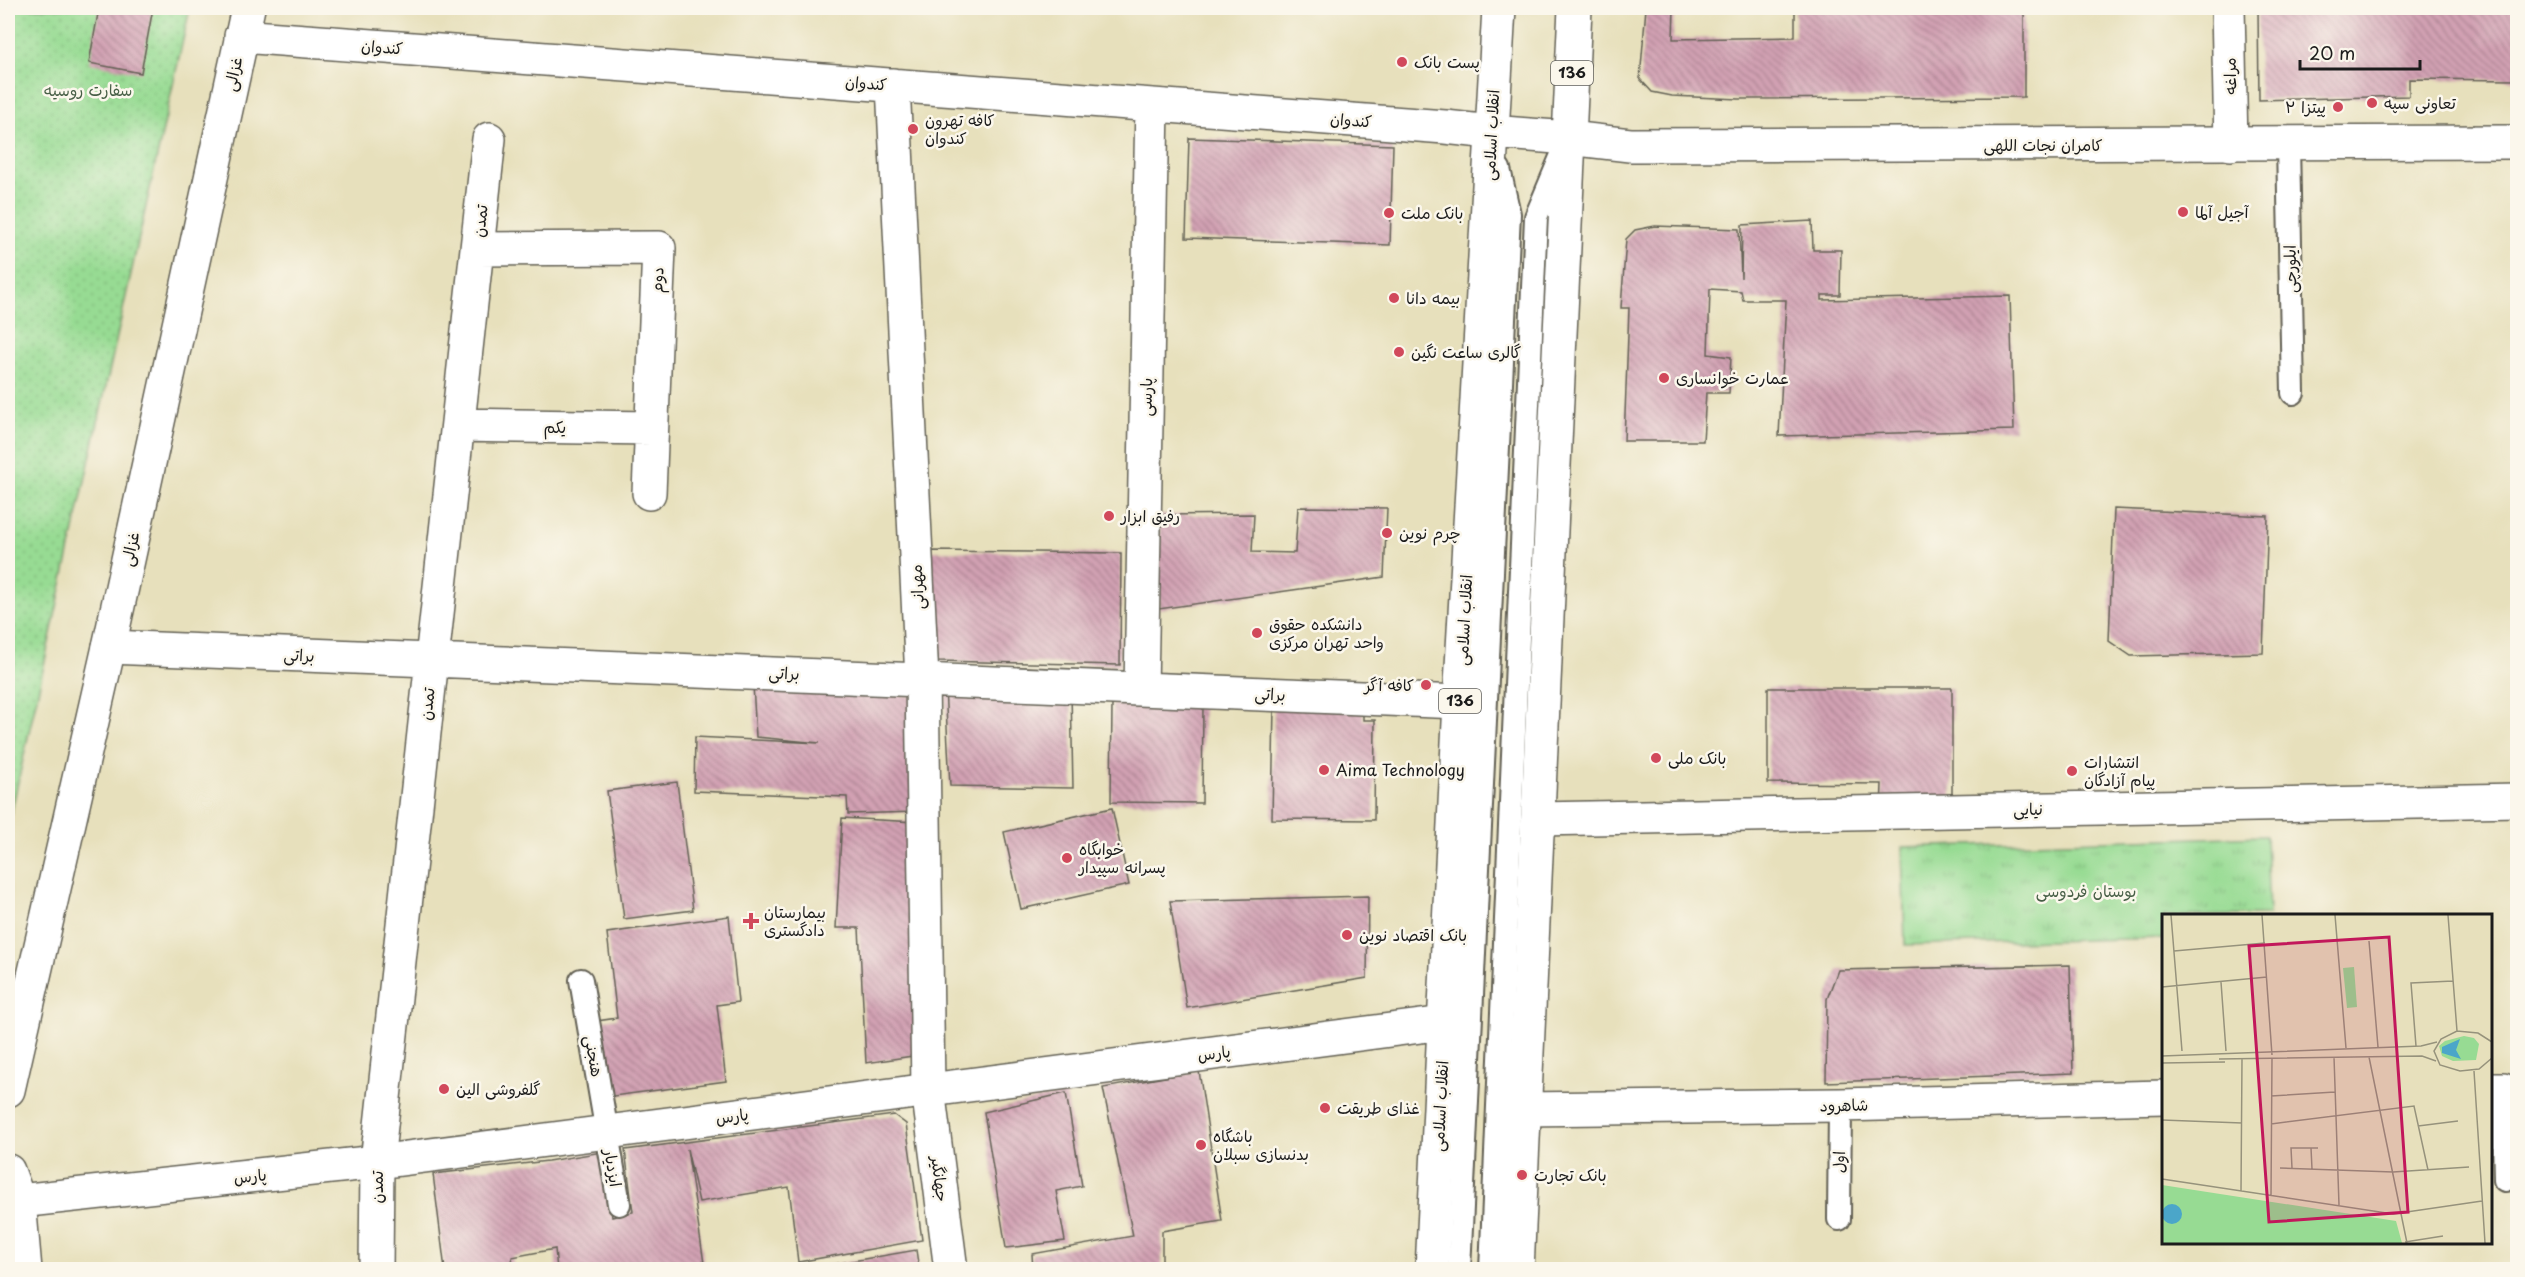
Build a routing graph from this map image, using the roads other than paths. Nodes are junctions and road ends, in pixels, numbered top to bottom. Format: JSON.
{"nodes":[{"id":1,"x":1499,"y":8,"type":"edge"},
{"id":2,"x":1575,"y":8,"type":"edge"},
{"id":3,"x":2228,"y":8,"type":"edge"},
{"id":4,"x":244,"y":22,"type":"edge"},
{"id":5,"x":893,"y":85,"type":"junction"},
{"id":6,"x":1152,"y":105,"type":"junction"},
{"id":7,"x":1491,"y":132,"type":"junction"},
{"id":8,"x":1569,"y":138,"type":"junction"},
{"id":9,"x":489,"y":139,"type":"dead end"},
{"id":10,"x":2517,"y":142,"type":"edge"},
{"id":11,"x":2231,"y":144,"type":"junction"},
{"id":12,"x":2288,"y":144,"type":"junction"},
{"id":13,"x":477,"y":249,"type":"junction"},
{"id":14,"x":2293,"y":393,"type":"dead end"},
{"id":15,"x":458,"y":425,"type":"junction"},
{"id":16,"x":651,"y":428,"type":"junction"},
{"id":17,"x":649,"y":493,"type":"dead end"},
{"id":18,"x":109,"y":647,"type":"junction"},
{"id":19,"x":432,"y":660,"type":"junction"},
{"id":20,"x":921,"y":679,"type":"junction"},
{"id":21,"x":1141,"y":688,"type":"junction"},
{"id":22,"x":1460,"y":702,"type":"junction"},
{"id":23,"x":2517,"y":800,"type":"edge"},
{"id":24,"x":1538,"y":819,"type":"junction"},
{"id":25,"x":581,"y":980,"type":"dead end"},
{"id":26,"x":1444,"y":1023,"type":"junction"},
{"id":27,"x":928,"y":1089,"type":"junction"},
{"id":28,"x":2497,"y":1089,"type":"edge"},
{"id":29,"x":8,"y":1090,"type":"edge"},
{"id":30,"x":2162,"y":1097,"type":"edge"},
{"id":31,"x":1840,"y":1105,"type":"junction"},
{"id":32,"x":1524,"y":1109,"type":"junction"},
{"id":33,"x":608,"y":1132,"type":"junction"},
{"id":34,"x":377,"y":1162,"type":"junction"},
{"id":35,"x":8,"y":1170,"type":"edge"},
{"id":36,"x":2505,"y":1180,"type":"dead end"},
{"id":37,"x":11,"y":1201,"type":"edge"},
{"id":38,"x":619,"y":1204,"type":"dead end"},
{"id":39,"x":1839,"y":1219,"type":"dead end"},
{"id":40,"x":25,"y":1269,"type":"edge"},
{"id":41,"x":376,"y":1269,"type":"edge"},
{"id":42,"x":951,"y":1269,"type":"edge"},
{"id":43,"x":1432,"y":1269,"type":"edge"},
{"id":44,"x":1459,"y":1269,"type":"edge"},
{"id":45,"x":1491,"y":1269,"type":"edge"},
{"id":46,"x":1517,"y":1269,"type":"edge"}],
"edges":[{"from":1,"to":7,"type":"street","name":"انقلاب اسلامی","number":"136"},
{"from":2,"to":8,"type":"street","number":"136"},
{"from":3,"to":11,"type":"street","name":"مراغه"},
{"from":4,"to":5,"type":"street","name":"کندوان"},
{"from":4,"to":18,"type":"street","name":"غزالی"},
{"from":5,"to":6,"type":"street","name":"کندوان"},
{"from":5,"to":20,"type":"street","name":"مهرانی"},
{"from":6,"to":7,"type":"street","name":"کندوان"},
{"from":6,"to":21,"type":"street","name":"پارسی"},
{"from":7,"to":8,"type":"street","name":"کندوان"},
{"from":7,"to":22,"type":"street","name":"انقلاب اسلامی","number":"136"},
{"from":7,"to":44,"type":"lane"},
{"from":8,"to":11,"type":"street","name":"کامران نجات اللهی"},
{"from":8,"to":24,"type":"street","number":"136"},
{"from":8,"to":45,"type":"lane"},
{"from":9,"to":13,"type":"street","name":"تمدن"},
{"from":10,"to":12,"type":"street","name":"کامران نجات اللهی"},
{"from":11,"to":12,"type":"street","name":"کامران نجات اللهی"},
{"from":12,"to":14,"type":"lane","name":"ایلورچی"},
{"from":13,"to":15,"type":"street","name":"تمدن"},
{"from":13,"to":16,"type":"street","name":"دوم"},
{"from":15,"to":16,"type":"street","name":"یکم"},
{"from":15,"to":19,"type":"street","name":"تمدن"},
{"from":16,"to":17,"type":"street","name":"دوم"},
{"from":18,"to":19,"type":"street","name":"براتی"},
{"from":18,"to":29,"type":"street","name":"غزالی"},
{"from":19,"to":20,"type":"street","name":"براتی"},
{"from":19,"to":34,"type":"street","name":"تمدن"},
{"from":20,"to":21,"type":"street","name":"براتی"},
{"from":20,"to":27,"type":"street","name":"مهرانی"},
{"from":21,"to":22,"type":"street","name":"براتی"},
{"from":22,"to":26,"type":"street","name":"انقلاب اسلامی","number":"136"},
{"from":23,"to":24,"type":"street","name":"نیایی"},
{"from":24,"to":32,"type":"street","number":"136"},
{"from":25,"to":33,"type":"lane","name":"هنجنی"},
{"from":26,"to":27,"type":"street","name":"پارس"},
{"from":26,"to":43,"type":"street","name":"انقلاب اسلامی","number":"136"},
{"from":27,"to":33,"type":"street","name":"پارس"},
{"from":27,"to":42,"type":"street","name":"جهانگیر"},
{"from":28,"to":36,"type":"lane"},
{"from":30,"to":31,"type":"street","name":"شاهرود"},
{"from":31,"to":32,"type":"street","name":"شاهرود"},
{"from":31,"to":39,"type":"lane","name":"اول"},
{"from":32,"to":46,"type":"street","number":"136"},
{"from":33,"to":34,"type":"street","name":"پارس"},
{"from":33,"to":38,"type":"lane","name":"ایزدیار"},
{"from":34,"to":37,"type":"street","name":"پارس"},
{"from":34,"to":41,"type":"street","name":"تمدن"},
{"from":35,"to":37,"type":"street"},
{"from":37,"to":40,"type":"street"}]}
